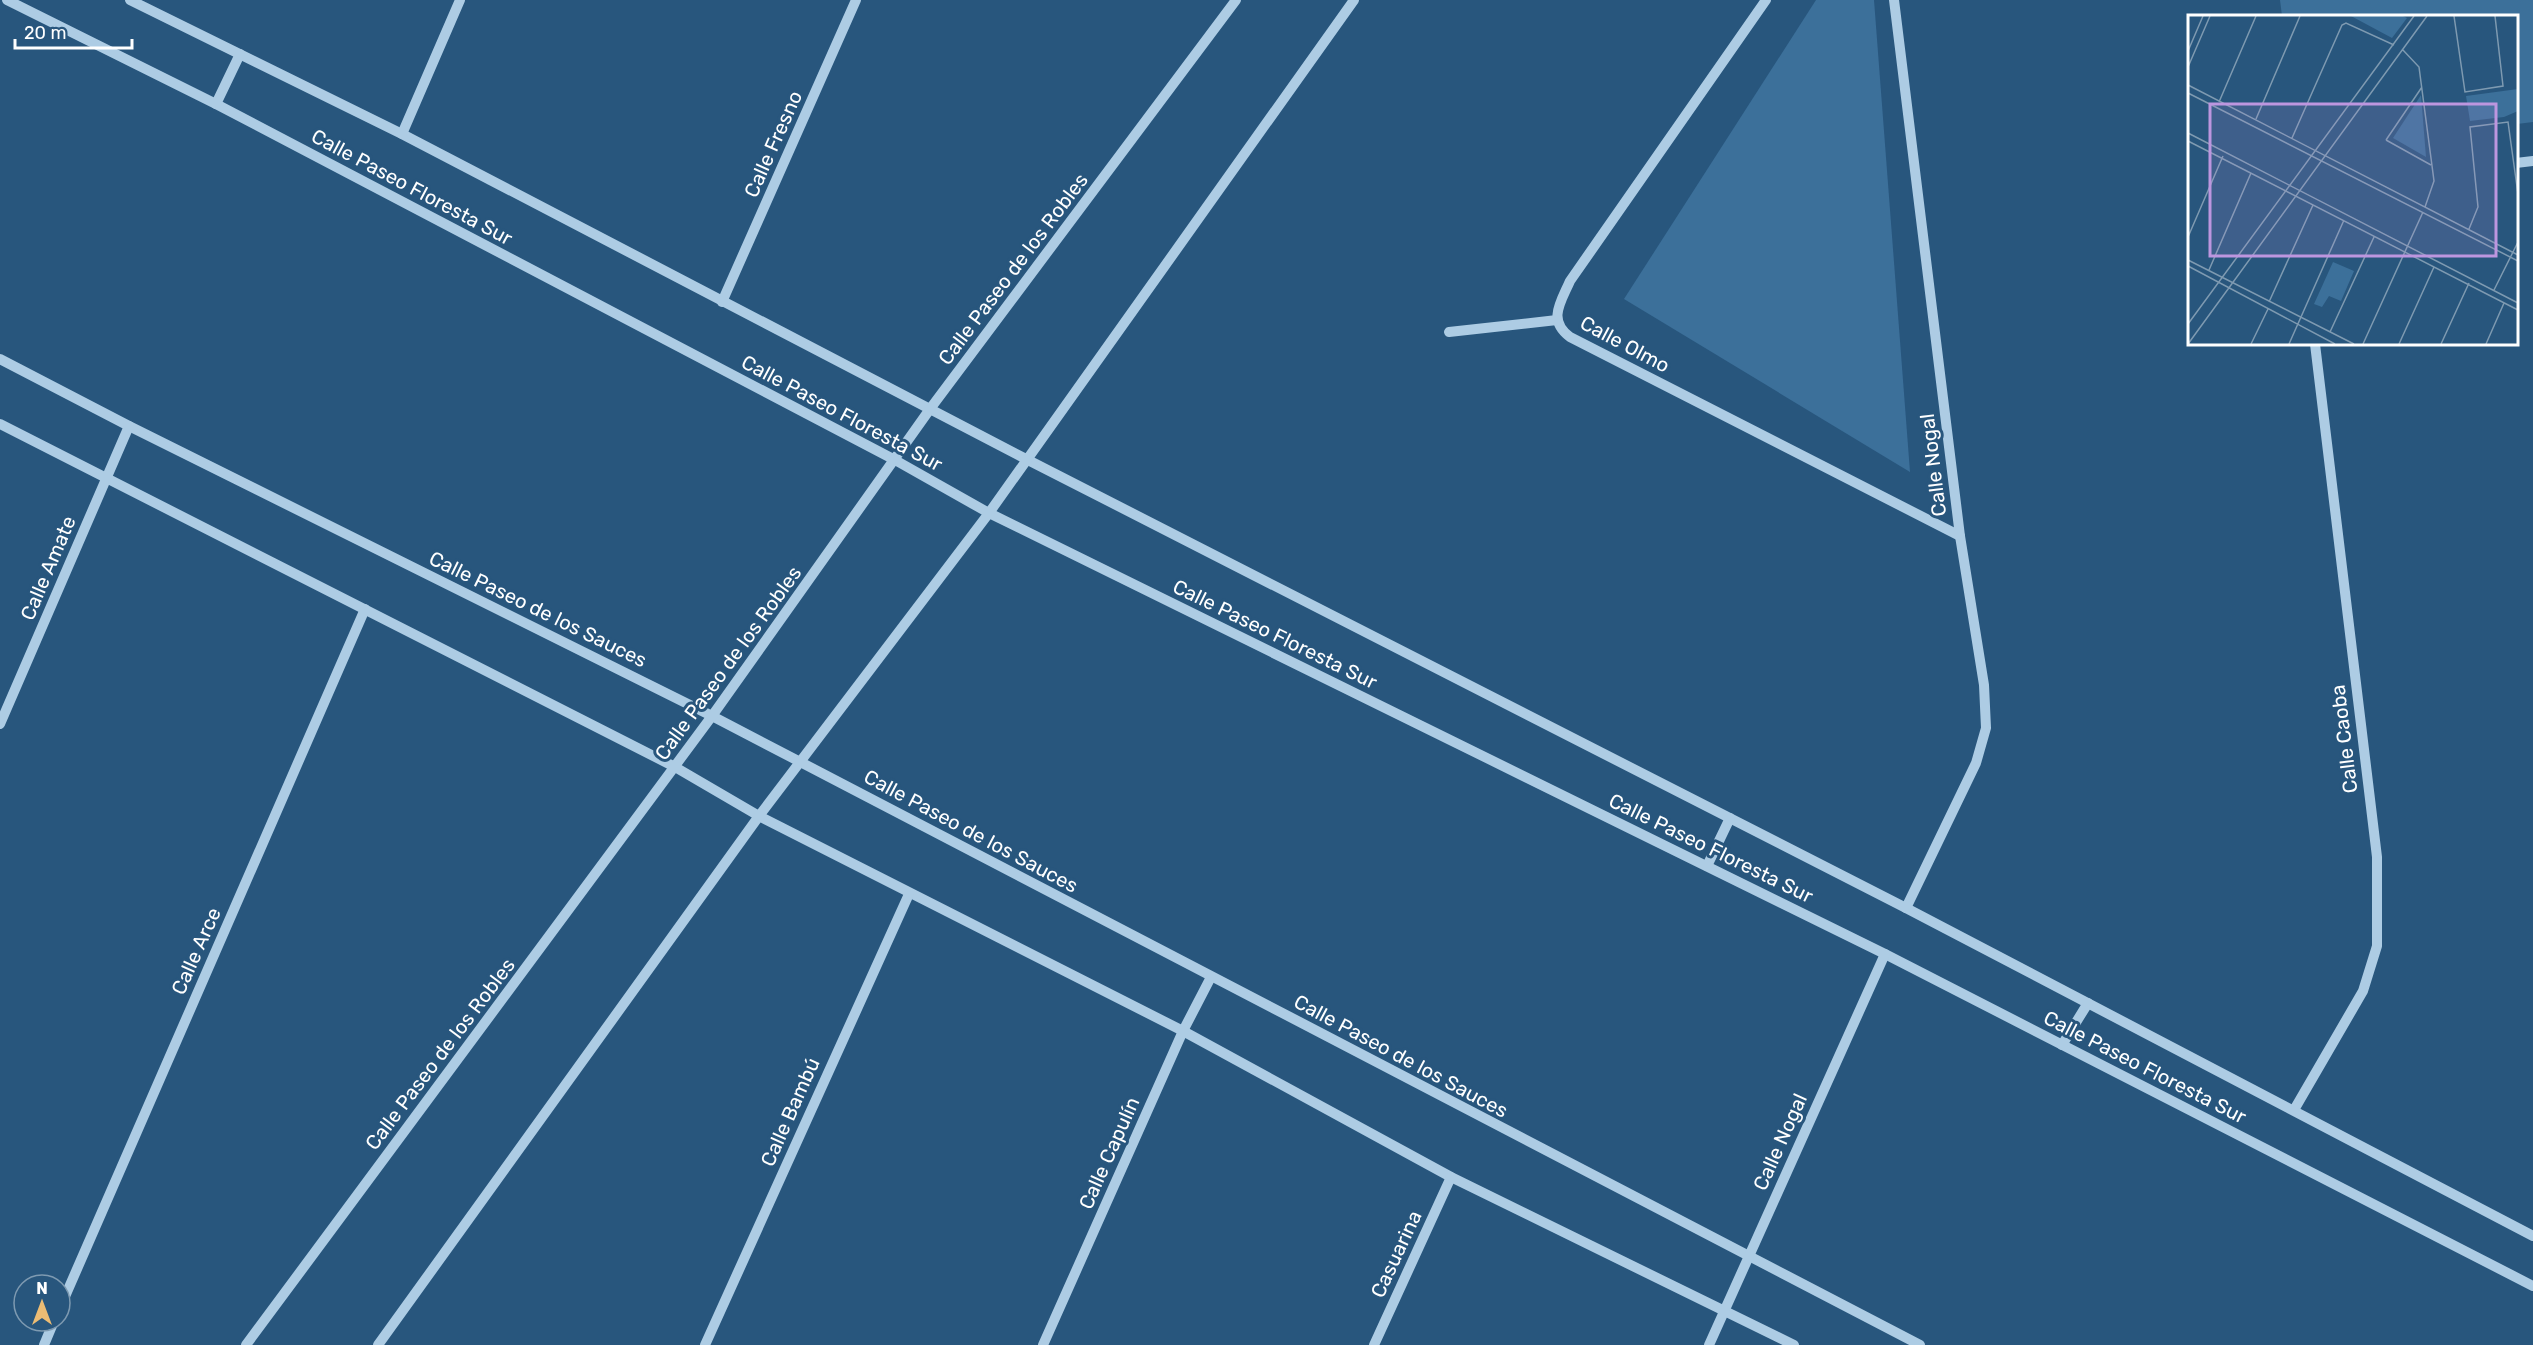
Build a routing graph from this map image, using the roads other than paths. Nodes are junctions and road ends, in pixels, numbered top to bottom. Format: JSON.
{"nodes":[{"id":1,"x":7,"y":0,"type":"edge"},
{"id":2,"x":130,"y":0,"type":"edge"},
{"id":3,"x":460,"y":0,"type":"edge"},
{"id":4,"x":856,"y":0,"type":"edge"},
{"id":5,"x":1236,"y":0,"type":"edge"},
{"id":6,"x":1354,"y":0,"type":"edge"},
{"id":7,"x":1766,"y":0,"type":"edge"},
{"id":8,"x":1894,"y":0,"type":"edge"},
{"id":9,"x":240,"y":54,"type":"junction"},
{"id":10,"x":216,"y":104,"type":"junction"},
{"id":11,"x":402,"y":134,"type":"junction"},
{"id":12,"x":2533,"y":161,"type":"edge"},
{"id":13,"x":2518,"y":164,"type":"edge"},
{"id":14,"x":722,"y":302,"type":"junction"},
{"id":15,"x":1557,"y":320,"type":"junction"},
{"id":16,"x":1449,"y":332,"type":"dead end"},
{"id":17,"x":2315,"y":345,"type":"edge"},
{"id":18,"x":0,"y":359,"type":"edge"},
{"id":19,"x":930,"y":410,"type":"junction"},
{"id":20,"x":0,"y":424,"type":"edge"},
{"id":21,"x":129,"y":426,"type":"junction"},
{"id":22,"x":1026,"y":459,"type":"junction"},
{"id":23,"x":895,"y":460,"type":"junction"},
{"id":24,"x":106,"y":479,"type":"junction"},
{"id":25,"x":989,"y":513,"type":"junction"},
{"id":26,"x":1960,"y":536,"type":"junction"},
{"id":27,"x":365,"y":609,"type":"junction"},
{"id":28,"x":712,"y":716,"type":"junction"},
{"id":29,"x":0,"y":724,"type":"edge"},
{"id":30,"x":800,"y":762,"type":"junction"},
{"id":31,"x":675,"y":767,"type":"junction"},
{"id":32,"x":759,"y":816,"type":"junction"},
{"id":33,"x":1730,"y":818,"type":"junction"},
{"id":34,"x":1707,"y":866,"type":"junction"},
{"id":35,"x":909,"y":894,"type":"junction"},
{"id":36,"x":1906,"y":908,"type":"junction"},
{"id":37,"x":1885,"y":954,"type":"junction"},
{"id":38,"x":1210,"y":977,"type":"junction"},
{"id":39,"x":2088,"y":1003,"type":"junction"},
{"id":40,"x":1183,"y":1031,"type":"junction"},
{"id":41,"x":2062,"y":1045,"type":"junction"},
{"id":42,"x":2294,"y":1110,"type":"junction"},
{"id":43,"x":1451,"y":1177,"type":"junction"},
{"id":44,"x":2533,"y":1236,"type":"edge"},
{"id":45,"x":1747,"y":1257,"type":"junction"},
{"id":46,"x":72,"y":1280,"type":"edge"},
{"id":47,"x":2533,"y":1287,"type":"edge"},
{"id":48,"x":1725,"y":1309,"type":"junction"},
{"id":49,"x":246,"y":1345,"type":"edge"},
{"id":50,"x":378,"y":1345,"type":"edge"},
{"id":51,"x":705,"y":1345,"type":"edge"},
{"id":52,"x":1043,"y":1345,"type":"edge"},
{"id":53,"x":1374,"y":1345,"type":"edge"},
{"id":54,"x":1709,"y":1345,"type":"edge"},
{"id":55,"x":1794,"y":1345,"type":"edge"},
{"id":56,"x":1920,"y":1345,"type":"edge"}],
"edges":[{"from":1,"to":10,"type":"street","name":"Calle Paseo Floresta Sur"},
{"from":2,"to":9,"type":"street","name":"Calle Paseo Floresta Sur"},
{"from":3,"to":11,"type":"street"},
{"from":4,"to":14,"type":"street","name":"Calle Fresno"},
{"from":5,"to":19,"type":"street","name":"Calle Paseo de los Robles"},
{"from":6,"to":22,"type":"street"},
{"from":7,"to":15,"type":"street","name":"Calle Olmo"},
{"from":8,"to":26,"type":"street","name":"Calle Nogal"},
{"from":9,"to":10,"type":"street"},
{"from":9,"to":11,"type":"street","name":"Calle Paseo Floresta Sur"},
{"from":10,"to":23,"type":"street","name":"Calle Paseo Floresta Sur"},
{"from":11,"to":14,"type":"street","name":"Calle Paseo Floresta Sur"},
{"from":12,"to":13,"type":"street"},
{"from":14,"to":19,"type":"street","name":"Calle Paseo Floresta Sur"},
{"from":15,"to":16,"type":"street"},
{"from":15,"to":26,"type":"street","name":"Calle Olmo"},
{"from":17,"to":42,"type":"street","name":"Calle Caoba"},
{"from":18,"to":21,"type":"street","name":"Calle Paseo de los Sauces"},
{"from":19,"to":22,"type":"street","name":"Calle Paseo Floresta Sur"},
{"from":19,"to":23,"type":"street","name":"Calle Paseo de los Robles"},
{"from":20,"to":24,"type":"street"},
{"from":21,"to":24,"type":"street","name":"Calle Amate"},
{"from":21,"to":28,"type":"street","name":"Calle Paseo de los Sauces"},
{"from":22,"to":25,"type":"street"},
{"from":22,"to":33,"type":"street","name":"Calle Paseo Floresta Sur"},
{"from":23,"to":25,"type":"street","name":"Calle Paseo Floresta Sur"},
{"from":23,"to":28,"type":"street","name":"Calle Paseo de los Robles"},
{"from":24,"to":27,"type":"street"},
{"from":24,"to":29,"type":"street","name":"Calle Amate"},
{"from":25,"to":30,"type":"street"},
{"from":25,"to":34,"type":"street","name":"Calle Paseo Floresta Sur"},
{"from":26,"to":36,"type":"street","name":"Calle Nogal"},
{"from":27,"to":31,"type":"street"},
{"from":27,"to":46,"type":"street","name":"Calle Arce"},
{"from":28,"to":30,"type":"street","name":"Calle Paseo de los Sauces"},
{"from":28,"to":31,"type":"street","name":"Calle Paseo de los Robles"},
{"from":30,"to":32,"type":"street"},
{"from":30,"to":38,"type":"street","name":"Calle Paseo de los Sauces"},
{"from":31,"to":32,"type":"street"},
{"from":31,"to":49,"type":"street","name":"Calle Paseo de los Robles"},
{"from":32,"to":35,"type":"street"},
{"from":32,"to":50,"type":"street"},
{"from":33,"to":34,"type":"street"},
{"from":33,"to":36,"type":"street","name":"Calle Paseo Floresta Sur"},
{"from":34,"to":37,"type":"street","name":"Calle Paseo Floresta Sur"},
{"from":35,"to":40,"type":"street"},
{"from":35,"to":51,"type":"street","name":"Calle Bambú"},
{"from":36,"to":39,"type":"street","name":"Calle Paseo Floresta Sur"},
{"from":37,"to":41,"type":"street","name":"Calle Paseo Floresta Sur"},
{"from":37,"to":45,"type":"street","name":"Calle Nogal"},
{"from":38,"to":40,"type":"street","name":"Calle Capulín"},
{"from":38,"to":45,"type":"street","name":"Calle Paseo de los Sauces"},
{"from":39,"to":41,"type":"street"},
{"from":39,"to":42,"type":"street","name":"Calle Paseo Floresta Sur"},
{"from":40,"to":43,"type":"street"},
{"from":40,"to":52,"type":"street","name":"Calle Capulín"},
{"from":41,"to":47,"type":"street","name":"Calle Paseo Floresta Sur"},
{"from":42,"to":44,"type":"street","name":"Calle Paseo Floresta Sur"},
{"from":43,"to":48,"type":"street"},
{"from":43,"to":53,"type":"street","name":"Casuarina"},
{"from":45,"to":48,"type":"street","name":"Calle Nogal"},
{"from":45,"to":56,"type":"street","name":"Calle Paseo de los Sauces"},
{"from":48,"to":54,"type":"street","name":"Calle Nogal"},
{"from":48,"to":55,"type":"street"}]}
